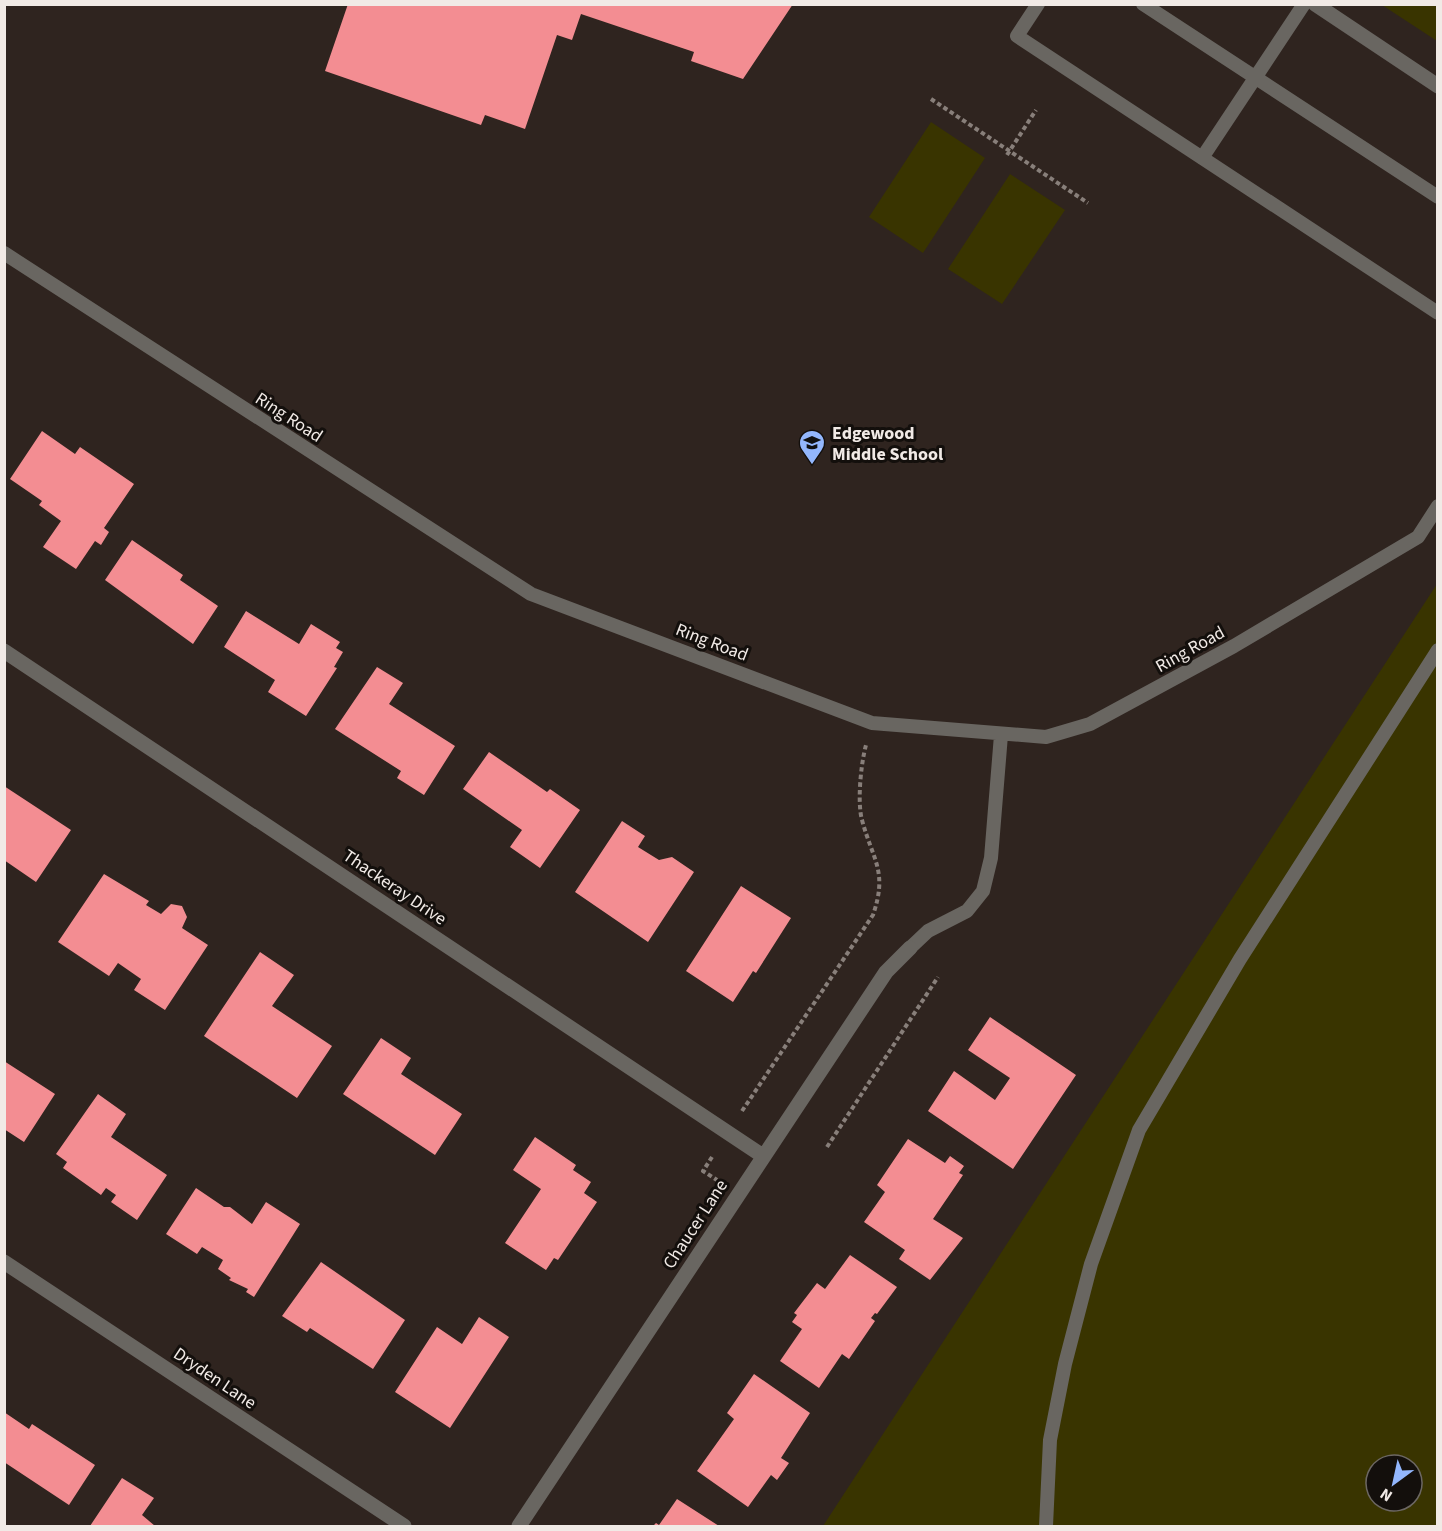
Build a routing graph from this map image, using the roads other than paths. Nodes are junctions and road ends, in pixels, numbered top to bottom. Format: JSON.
{"nodes":[{"id":1,"x":1038,"y":4,"type":"edge"},
{"id":2,"x":1143,"y":4,"type":"edge"},
{"id":3,"x":1304,"y":4,"type":"edge"},
{"id":4,"x":1315,"y":4,"type":"edge"},
{"id":5,"x":1255,"y":78,"type":"junction"},
{"id":6,"x":1437,"y":86,"type":"edge"},
{"id":7,"x":1202,"y":158,"type":"junction"},
{"id":8,"x":1437,"y":196,"type":"edge"},
{"id":9,"x":4,"y":253,"type":"edge"},
{"id":10,"x":1437,"y":313,"type":"edge"},
{"id":11,"x":1437,"y":506,"type":"edge"},
{"id":12,"x":1437,"y":650,"type":"edge"},
{"id":13,"x":4,"y":651,"type":"edge"},
{"id":14,"x":1001,"y":735,"type":"junction"},
{"id":15,"x":910,"y":948,"type":"joint"},
{"id":16,"x":763,"y":1155,"type":"junction"},
{"id":17,"x":4,"y":1262,"type":"edge"},
{"id":18,"x":404,"y":1527,"type":"edge"},
{"id":19,"x":519,"y":1527,"type":"edge"},
{"id":20,"x":1046,"y":1527,"type":"edge"}],
"edges":[{"from":1,"to":7,"type":"lane"},
{"from":2,"to":5,"type":"lane"},
{"from":3,"to":5,"type":"lane"},
{"from":4,"to":6,"type":"street"},
{"from":5,"to":7,"type":"lane"},
{"from":5,"to":8,"type":"lane"},
{"from":7,"to":10,"type":"lane"},
{"from":9,"to":14,"type":"lane","name":"Ring Road"},
{"from":11,"to":14,"type":"lane","name":"Ring Road"},
{"from":12,"to":20,"type":"lane"},
{"from":13,"to":16,"type":"street","name":"Thackeray Drive"},
{"from":14,"to":15,"type":"lane"},
{"from":15,"to":16,"type":"street","name":"Chaucer Lane"},
{"from":16,"to":19,"type":"street","name":"Chaucer Lane"},
{"from":17,"to":18,"type":"street","name":"Dryden Lane"}]}
